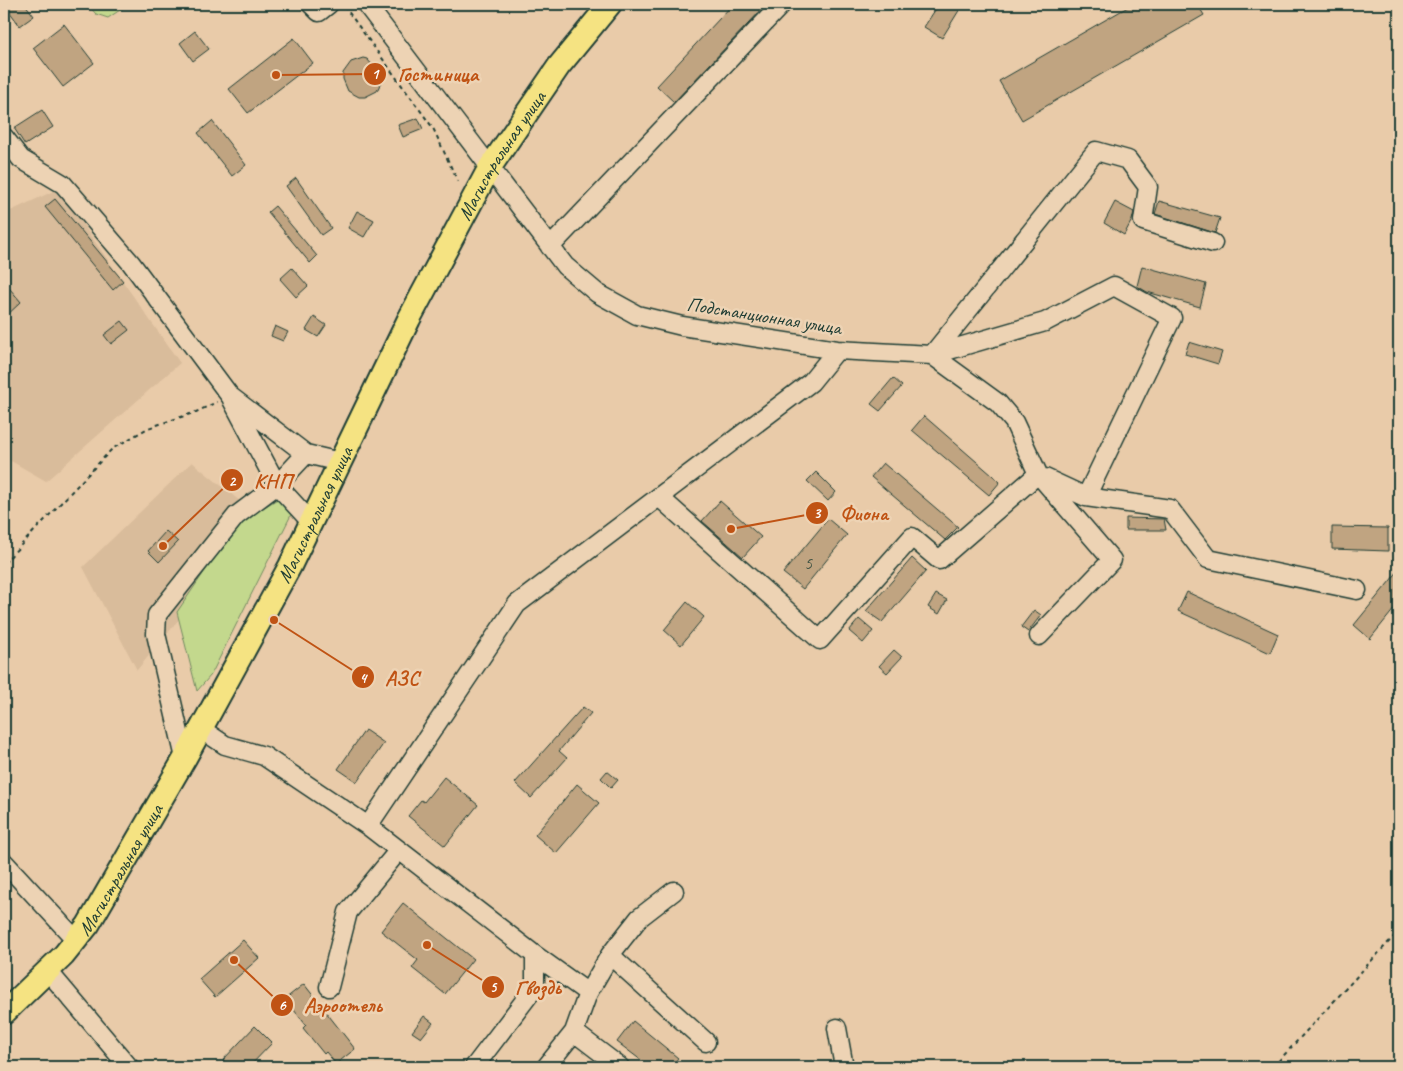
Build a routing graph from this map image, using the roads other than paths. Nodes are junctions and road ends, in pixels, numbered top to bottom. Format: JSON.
{"nodes":[{"id":1,"x":311,"y":4,"type":"edge"},
{"id":2,"x":329,"y":4,"type":"edge"},
{"id":3,"x":366,"y":4,"type":"edge"},
{"id":4,"x":610,"y":4,"type":"edge"},
{"id":5,"x":782,"y":4,"type":"edge"},
{"id":6,"x":4,"y":137,"type":"edge"},
{"id":7,"x":490,"y":167,"type":"junction"},
{"id":8,"x":1213,"y":243,"type":"dead end"},
{"id":9,"x":550,"y":247,"type":"junction"},
{"id":10,"x":837,"y":350,"type":"junction"},
{"id":11,"x":932,"y":355,"type":"junction"},
{"id":12,"x":230,"y":396,"type":"junction"},
{"id":13,"x":306,"y":454,"type":"junction"},
{"id":14,"x":340,"y":462,"type":"junction"},
{"id":15,"x":1038,"y":474,"type":"junction"},
{"id":16,"x":277,"y":485,"type":"junction"},
{"id":17,"x":659,"y":497,"type":"junction"},
{"id":18,"x":1086,"y":497,"type":"junction"},
{"id":19,"x":311,"y":522,"type":"junction"},
{"id":20,"x":1357,"y":590,"type":"dead end"},
{"id":21,"x":1039,"y":636,"type":"dead end"},
{"id":22,"x":201,"y":729,"type":"junction"},
{"id":23,"x":185,"y":758,"type":"junction"},
{"id":24,"x":368,"y":826,"type":"junction"},
{"id":25,"x":396,"y":853,"type":"junction"},
{"id":26,"x":4,"y":862,"type":"edge"},
{"id":27,"x":674,"y":891,"type":"dead end"},
{"id":28,"x":76,"y":940,"type":"junction"},
{"id":29,"x":535,"y":955,"type":"junction"},
{"id":30,"x":610,"y":955,"type":"junction"},
{"id":31,"x":48,"y":971,"type":"junction"},
{"id":32,"x":329,"y":987,"type":"dead end"},
{"id":33,"x":588,"y":993,"type":"junction"},
{"id":34,"x":4,"y":1013,"type":"edge"},
{"id":35,"x":837,"y":1028,"type":"dead end"},
{"id":36,"x":574,"y":1032,"type":"junction"},
{"id":37,"x":706,"y":1042,"type":"dead end"},
{"id":38,"x":129,"y":1067,"type":"edge"},
{"id":39,"x":474,"y":1067,"type":"edge"},
{"id":40,"x":546,"y":1067,"type":"edge"},
{"id":41,"x":620,"y":1067,"type":"edge"},
{"id":42,"x":844,"y":1067,"type":"edge"}],
"edges":[{"from":1,"to":2,"type":"street"},
{"from":3,"to":7,"type":"street","name":"Подстанционная улица"},
{"from":4,"to":7,"type":"main road","name":"Магистральная улица"},
{"from":5,"to":9,"type":"street"},
{"from":6,"to":12,"type":"street"},
{"from":7,"to":9,"type":"street","name":"Подстанционная улица"},
{"from":7,"to":14,"type":"main road","name":"Магистральная улица"},
{"from":8,"to":11,"type":"street"},
{"from":9,"to":10,"type":"street","name":"Подстанционная улица"},
{"from":10,"to":11,"type":"street","name":"Подстанционная улица"},
{"from":10,"to":17,"type":"street"},
{"from":11,"to":15,"type":"street"},
{"from":11,"to":18,"type":"street"},
{"from":12,"to":13,"type":"street"},
{"from":12,"to":16,"type":"street"},
{"from":13,"to":14,"type":"street"},
{"from":13,"to":16,"type":"street"},
{"from":14,"to":19,"type":"main road","name":"Магистральная улица"},
{"from":15,"to":17,"type":"street"},
{"from":15,"to":18,"type":"street"},
{"from":15,"to":21,"type":"street"},
{"from":16,"to":19,"type":"street"},
{"from":16,"to":23,"type":"street"},
{"from":17,"to":24,"type":"street"},
{"from":18,"to":20,"type":"street"},
{"from":19,"to":22,"type":"main road","name":"Магистральная улица"},
{"from":22,"to":23,"type":"main road","name":"Магистральная улица"},
{"from":22,"to":24,"type":"street"},
{"from":23,"to":28,"type":"main road","name":"Магистральная улица"},
{"from":24,"to":25,"type":"street"},
{"from":25,"to":29,"type":"street"},
{"from":25,"to":32,"type":"street"},
{"from":26,"to":28,"type":"street"},
{"from":27,"to":30,"type":"street"},
{"from":28,"to":31,"type":"main road","name":"Магистральная улица"},
{"from":29,"to":33,"type":"street"},
{"from":29,"to":39,"type":"street"},
{"from":30,"to":33,"type":"street"},
{"from":30,"to":37,"type":"street"},
{"from":31,"to":34,"type":"main road","name":"Магистральная улица"},
{"from":31,"to":38,"type":"street"},
{"from":33,"to":36,"type":"street"},
{"from":35,"to":42,"type":"street"},
{"from":36,"to":40,"type":"street"},
{"from":36,"to":41,"type":"street"}]}
